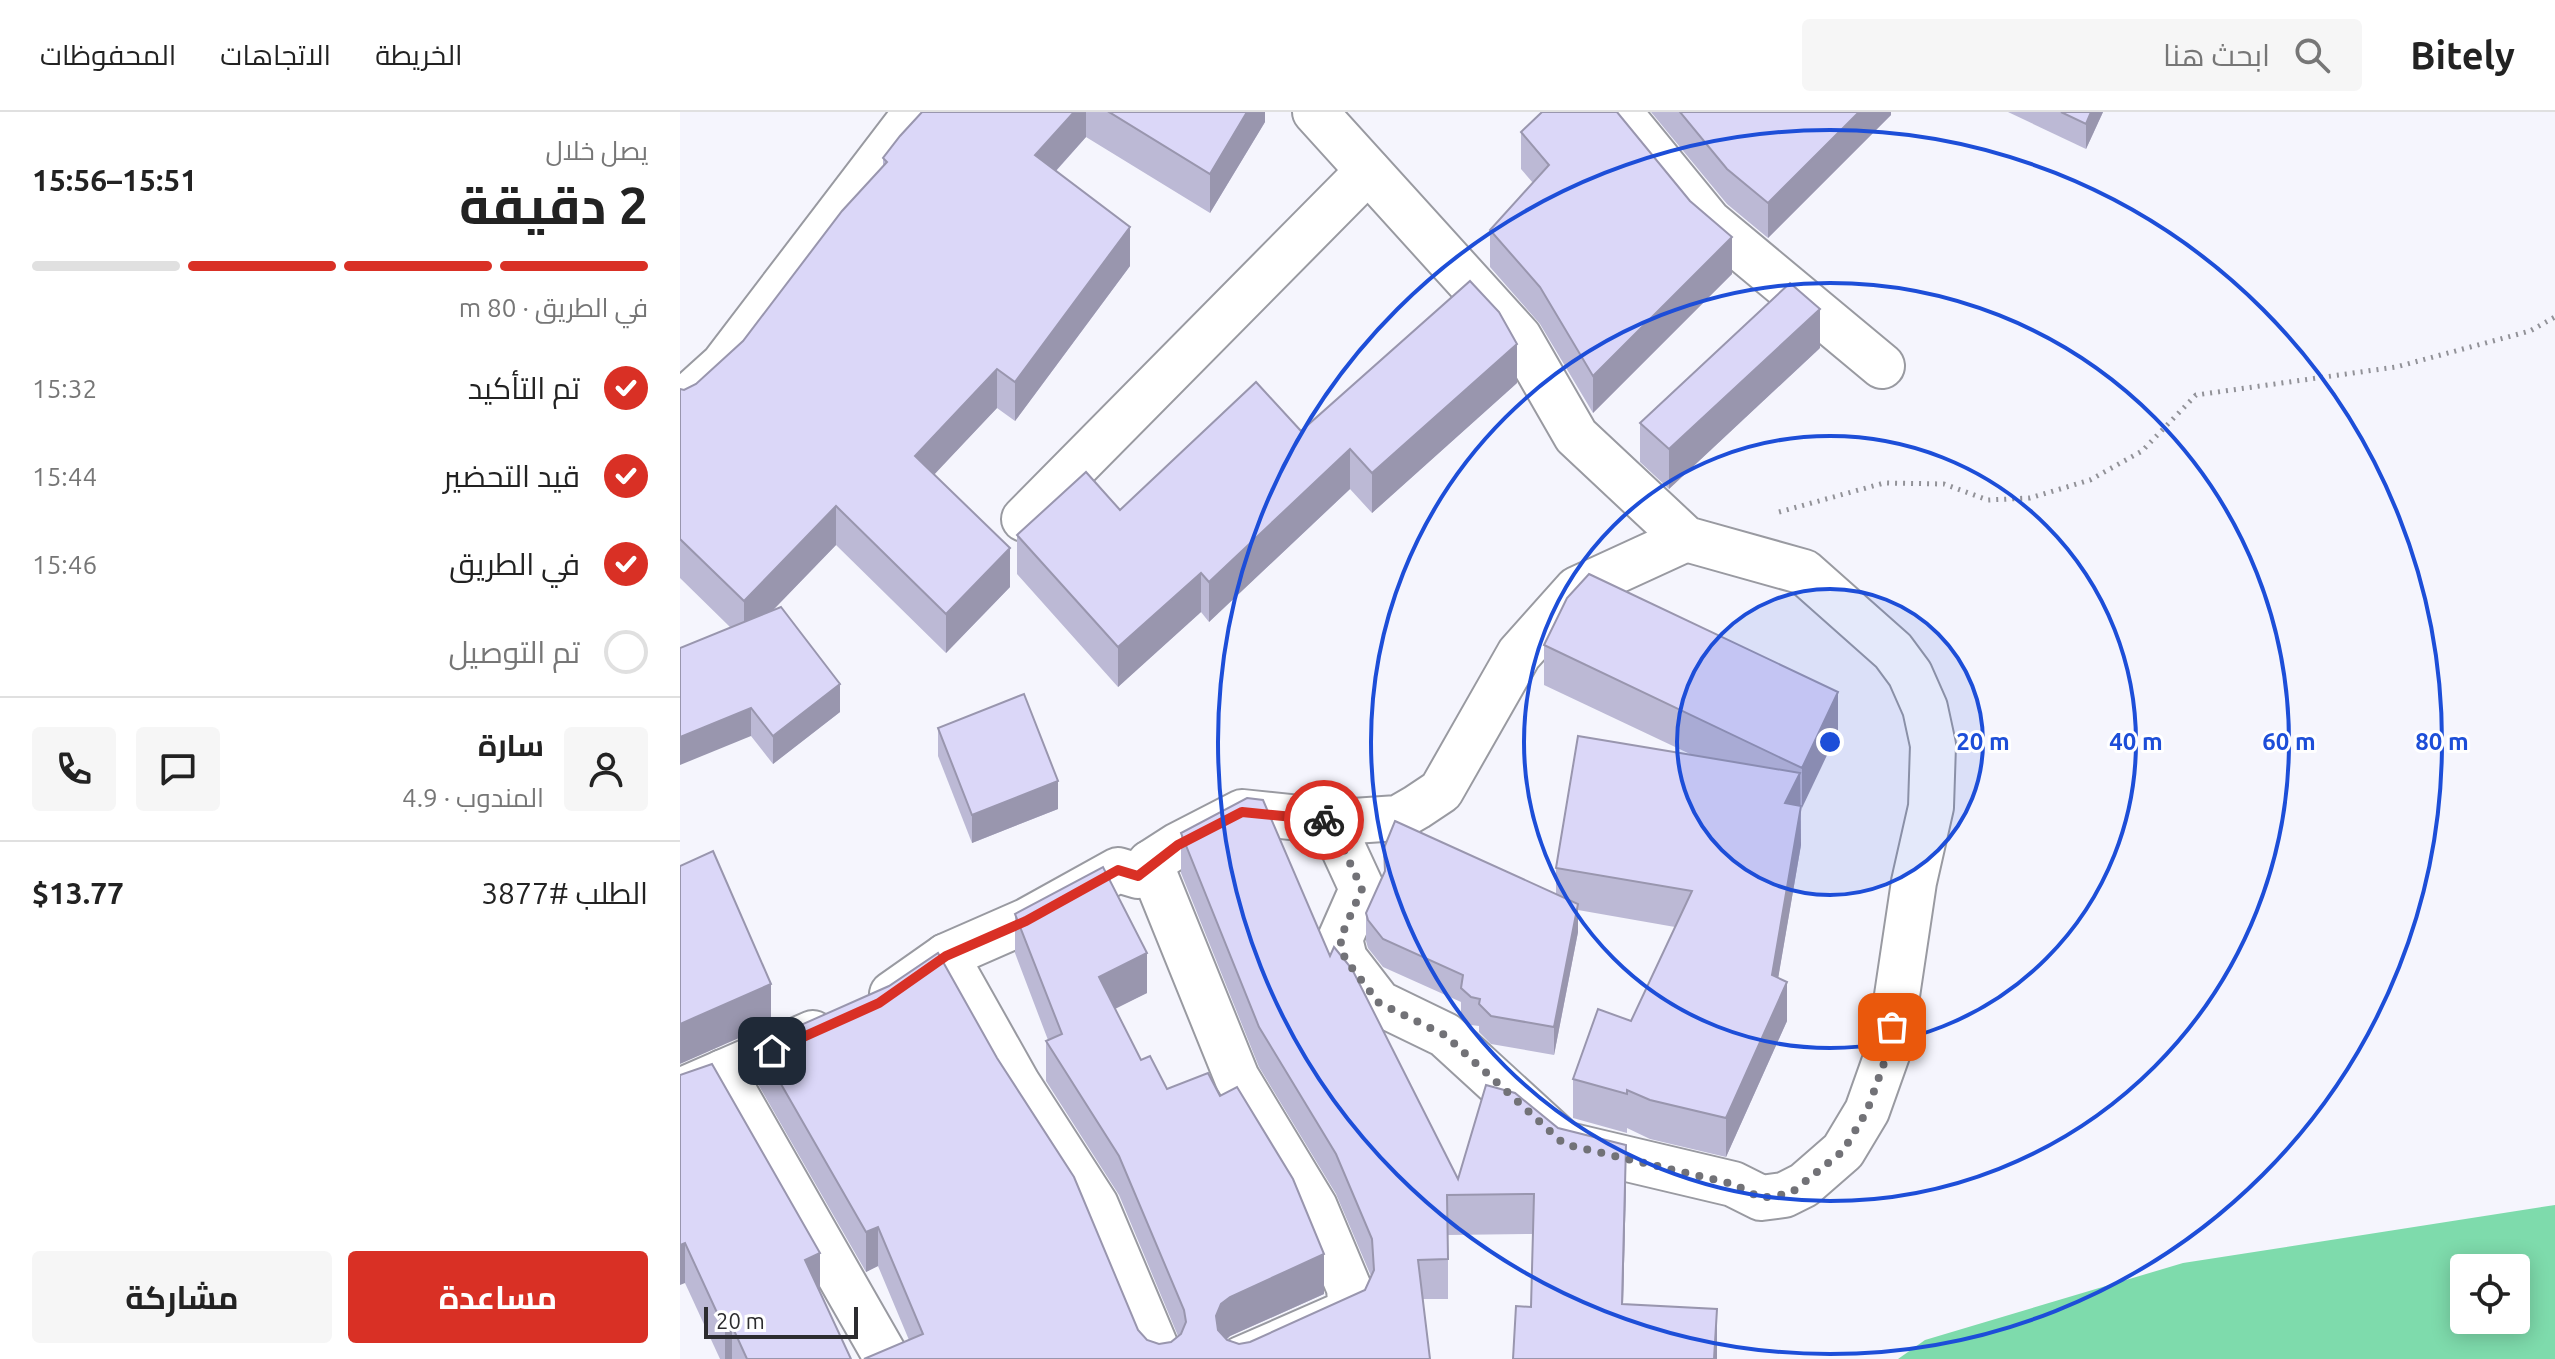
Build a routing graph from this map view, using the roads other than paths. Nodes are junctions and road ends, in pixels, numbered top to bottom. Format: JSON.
{"nodes":[{"id":1,"x":916,"y":112,"type":"edge"},
{"id":2,"x":1315,"y":112,"type":"edge"},
{"id":3,"x":1619,"y":112,"type":"edge"},
{"id":4,"x":1368,"y":171,"type":"junction"},
{"id":5,"x":1882,"y":366,"type":"dead end"},
{"id":6,"x":680,"y":404,"type":"edge"},
{"id":7,"x":1024,"y":519,"type":"dead end"},
{"id":8,"x":1686,"y":539,"type":"junction"},
{"id":9,"x":1338,"y":822,"type":"junction"},
{"id":10,"x":1150,"y":863,"type":"junction"},
{"id":11,"x":946,"y":956,"type":"junction"},
{"id":12,"x":723,"y":1072,"type":"junction"},
{"id":13,"x":680,"y":1091,"type":"edge"},
{"id":14,"x":887,"y":1359,"type":"edge"},
{"id":15,"x":1161,"y":1359,"type":"edge"},
{"id":16,"x":1241,"y":1359,"type":"edge"}],
"edges":[{"from":1,"to":6,"type":"street"},
{"from":2,"to":4,"type":"street"},
{"from":3,"to":5,"type":"street"},
{"from":4,"to":7,"type":"street"},
{"from":4,"to":8,"type":"street"},
{"from":8,"to":9,"type":"street"},
{"from":8,"to":9,"type":"street"},
{"from":9,"to":10,"type":"street"},
{"from":10,"to":11,"type":"street"},
{"from":10,"to":16,"type":"street"},
{"from":11,"to":12,"type":"street"},
{"from":11,"to":15,"type":"street"},
{"from":12,"to":13,"type":"street"},
{"from":12,"to":14,"type":"street"}]}
